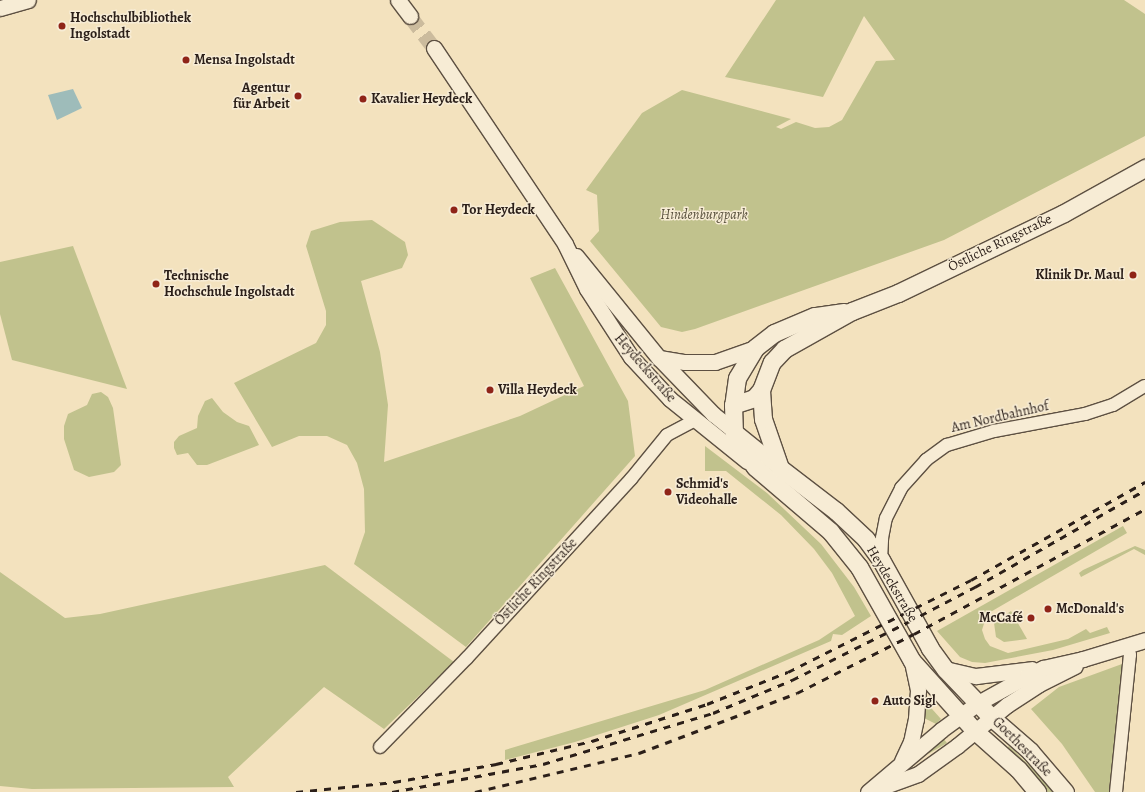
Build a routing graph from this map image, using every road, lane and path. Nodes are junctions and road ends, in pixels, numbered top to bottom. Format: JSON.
{"nodes":[{"id":1,"x":28,"y":0,"type":"edge"},
{"id":2,"x":398,"y":0,"type":"edge"},
{"id":3,"x":0,"y":8,"type":"edge"},
{"id":4,"x":410,"y":16,"type":"tunnel mouth"},
{"id":5,"x":434,"y":48,"type":"tunnel mouth"},
{"id":6,"x":1145,"y":168,"type":"edge"},
{"id":7,"x":565,"y":244,"type":"junction"},
{"id":8,"x":852,"y":311,"type":"junction"},
{"id":9,"x":755,"y":348,"type":"junction"},
{"id":10,"x":659,"y":358,"type":"junction"},
{"id":11,"x":1145,"y":386,"type":"edge"},
{"id":12,"x":761,"y":390,"type":"junction"},
{"id":13,"x":733,"y":405,"type":"junction"},
{"id":14,"x":713,"y":414,"type":"junction"},
{"id":15,"x":695,"y":420,"type":"junction"},
{"id":16,"x":734,"y":433,"type":"junction"},
{"id":17,"x":755,"y":467,"type":"junction"},
{"id":18,"x":780,"y":468,"type":"junction"},
{"id":19,"x":881,"y":560,"type":"junction"},
{"id":20,"x":1145,"y":640,"type":"edge"},
{"id":21,"x":1128,"y":646,"type":"junction"},
{"id":22,"x":1083,"y":659,"type":"junction"},
{"id":23,"x":912,"y":661,"type":"junction"},
{"id":24,"x":1043,"y":668,"type":"junction"},
{"id":25,"x":945,"y":669,"type":"junction"},
{"id":26,"x":978,"y":704,"type":"junction"},
{"id":27,"x":961,"y":716,"type":"junction"},
{"id":28,"x":991,"y":717,"type":"junction"},
{"id":29,"x":975,"y":732,"type":"junction"},
{"id":30,"x":380,"y":747,"type":"dead end"},
{"id":31,"x":901,"y":764,"type":"junction"},
{"id":32,"x":868,"y":792,"type":"edge"},
{"id":33,"x":1037,"y":792,"type":"edge"},
{"id":34,"x":1065,"y":792,"type":"edge"},
{"id":35,"x":1116,"y":792,"type":"edge"}],
"edges":[{"from":1,"to":3,"type":"street"},
{"from":2,"to":4,"type":"street"},
{"from":5,"to":7,"type":"street","name":"Heydeckstraße"},
{"from":6,"to":8,"type":"main road","name":"Östliche Ringstraße"},
{"from":7,"to":10,"type":"street","name":"Heydeckstraße"},
{"from":7,"to":15,"type":"street","name":"Heydeckstraße"},
{"from":8,"to":9,"type":"main road","name":"Östliche Ringstraße"},
{"from":8,"to":12,"type":"main road","name":"Östliche Ringstraße"},
{"from":9,"to":10,"type":"street"},
{"from":9,"to":13,"type":"main road","name":"Östliche Ringstraße"},
{"from":10,"to":14,"type":"street","name":"Heydeckstraße"},
{"from":11,"to":19,"type":"street","name":"Am Nordbahnhof"},
{"from":12,"to":13,"type":"main road"},
{"from":12,"to":18,"type":"main road"},
{"from":13,"to":14,"type":"street"},
{"from":13,"to":16,"type":"main road","name":"Heydeckstraße"},
{"from":14,"to":15,"type":"street"},
{"from":14,"to":16,"type":"street"},
{"from":15,"to":17,"type":"street","name":"Heydeckstraße"},
{"from":15,"to":30,"type":"street","name":"Östliche Ringstraße"},
{"from":16,"to":17,"type":"main road","name":"Heydeckstraße"},
{"from":16,"to":18,"type":"street"},
{"from":17,"to":23,"type":"main road","name":"Heydeckstraße"},
{"from":18,"to":19,"type":"main road","name":"Heydeckstraße"},
{"from":19,"to":25,"type":"main road","name":"Heydeckstraße"},
{"from":20,"to":21,"type":"street"},
{"from":21,"to":22,"type":"street"},
{"from":21,"to":35,"type":"street"},
{"from":22,"to":24,"type":"street"},
{"from":22,"to":28,"type":"street"},
{"from":23,"to":27,"type":"main road","name":"Heydeckstraße"},
{"from":23,"to":31,"type":"street"},
{"from":24,"to":25,"type":"street"},
{"from":24,"to":26,"type":"street"},
{"from":25,"to":26,"type":"main road","name":"Heydeckstraße"},
{"from":26,"to":27,"type":"street"},
{"from":26,"to":28,"type":"main road","name":"Goethestraße"},
{"from":27,"to":29,"type":"main road","name":"Goethestraße"},
{"from":27,"to":31,"type":"street"},
{"from":28,"to":29,"type":"street"},
{"from":28,"to":34,"type":"main road","name":"Goethestraße"},
{"from":29,"to":32,"type":"street"},
{"from":29,"to":33,"type":"main road","name":"Goethestraße"},
{"from":31,"to":32,"type":"street"}]}
